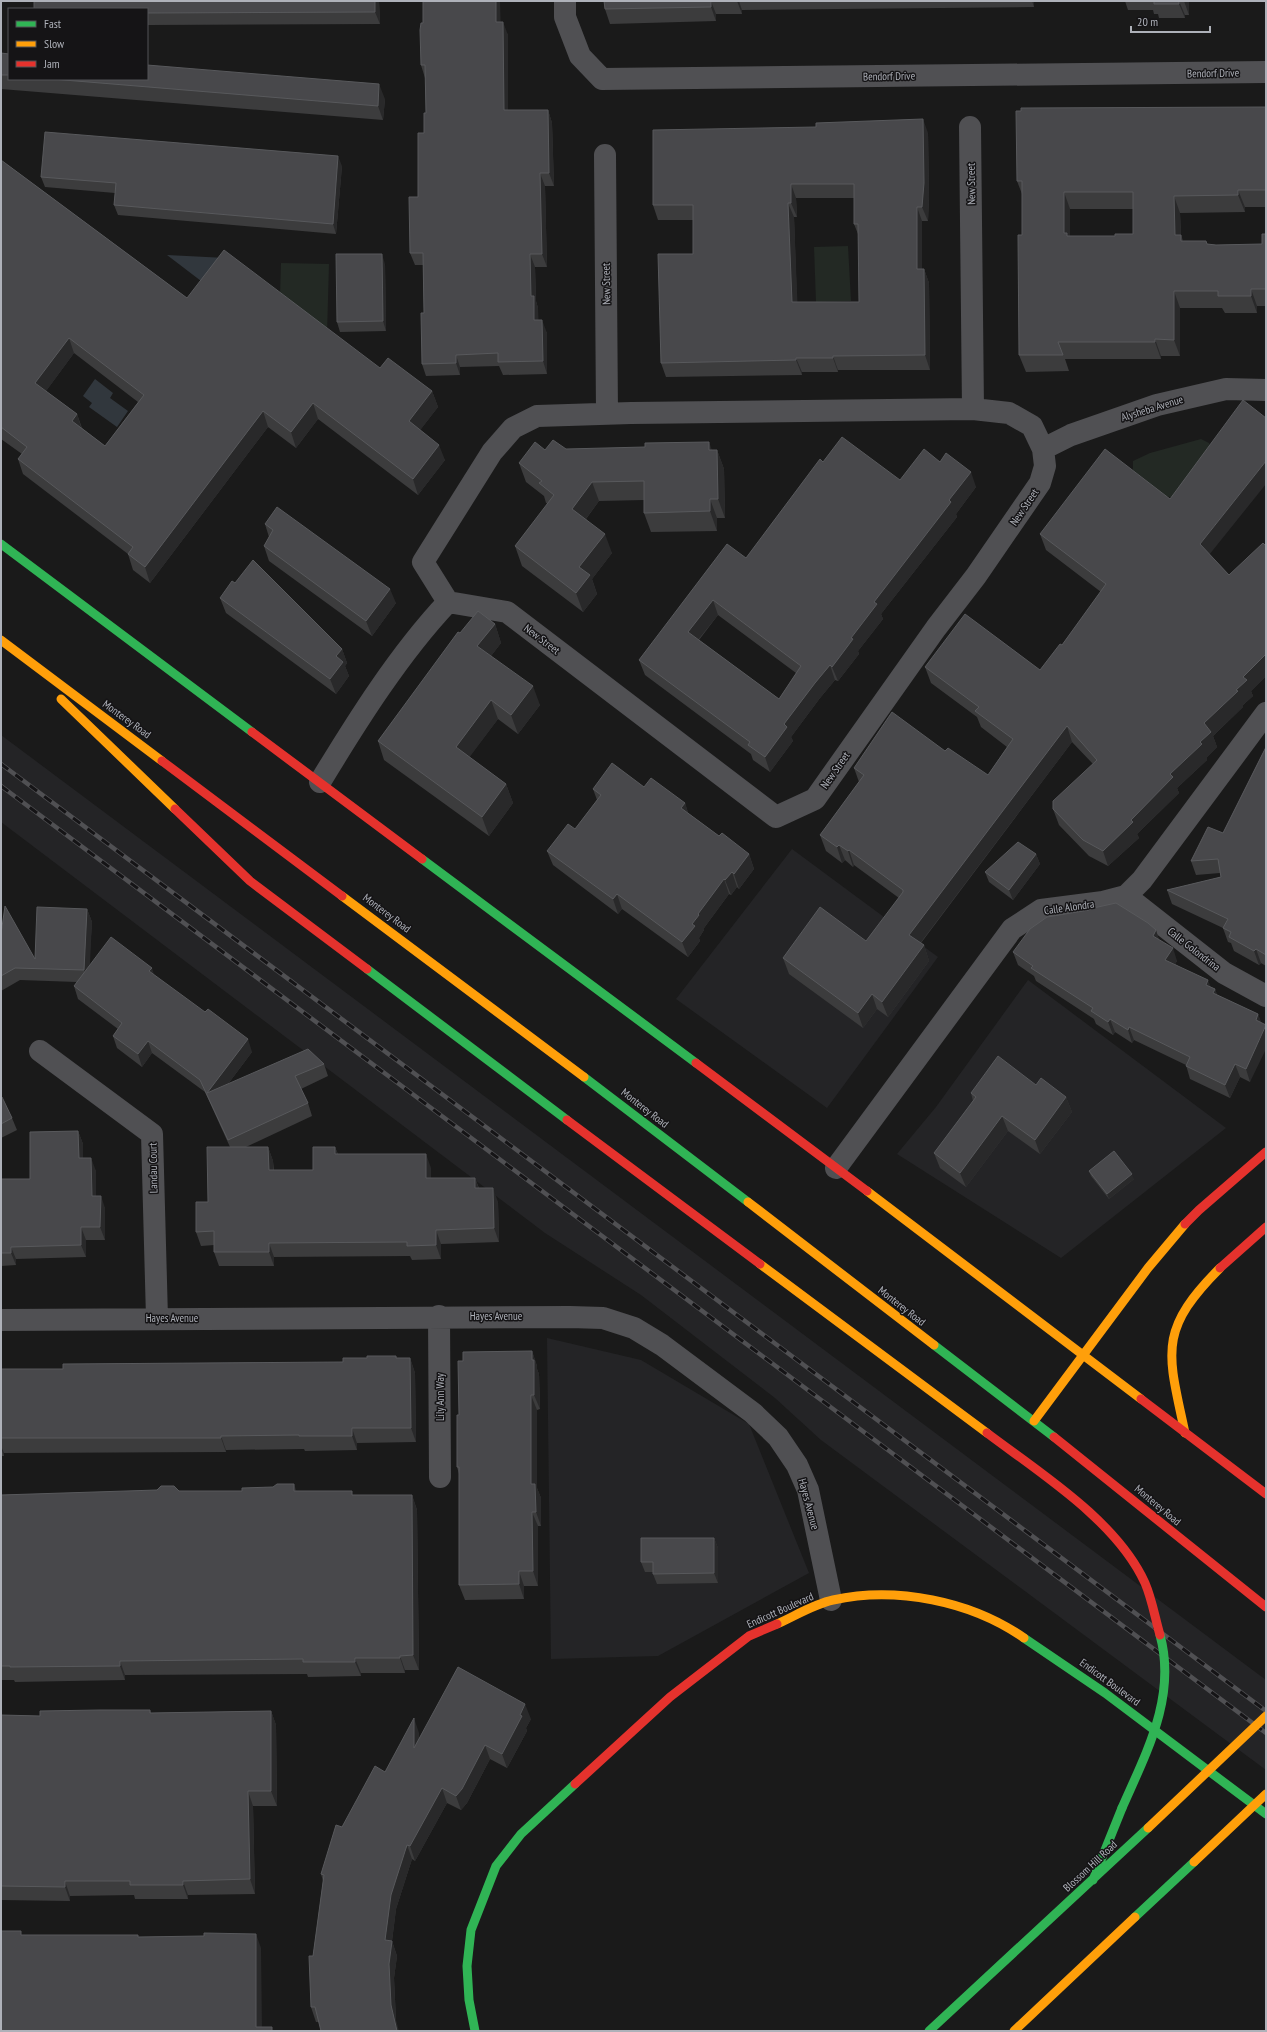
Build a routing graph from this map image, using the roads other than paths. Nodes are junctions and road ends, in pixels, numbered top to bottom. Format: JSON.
{"nodes":[{"id":1,"x":565,"y":1,"type":"edge"},
{"id":2,"x":1266,"y":72,"type":"edge"},
{"id":3,"x":970,"y":127,"type":"dead end"},
{"id":4,"x":605,"y":155,"type":"dead end"},
{"id":5,"x":1266,"y":390,"type":"edge"},
{"id":6,"x":974,"y":409,"type":"junction"},
{"id":7,"x":608,"y":413,"type":"junction"},
{"id":8,"x":1043,"y":449,"type":"junction"},
{"id":9,"x":1,"y":544,"type":"edge"},
{"id":10,"x":448,"y":602,"type":"junction"},
{"id":11,"x":1,"y":641,"type":"edge"},
{"id":12,"x":1265,"y":718,"type":"edge"},
{"id":13,"x":320,"y":782,"type":"junction"},
{"id":14,"x":1126,"y":896,"type":"junction"},
{"id":15,"x":1266,"y":996,"type":"edge"},
{"id":16,"x":40,"y":1051,"type":"dead end"},
{"id":17,"x":1266,"y":1152,"type":"edge"},
{"id":18,"x":836,"y":1168,"type":"junction"},
{"id":19,"x":1266,"y":1227,"type":"edge"},
{"id":20,"x":439,"y":1316,"type":"junction"},
{"id":21,"x":157,"y":1318,"type":"junction"},
{"id":22,"x":1,"y":1320,"type":"edge"},
{"id":23,"x":1083,"y":1355,"type":"junction"},
{"id":24,"x":1034,"y":1421,"type":"junction"},
{"id":25,"x":1185,"y":1433,"type":"junction"},
{"id":26,"x":440,"y":1477,"type":"dead end"},
{"id":27,"x":1266,"y":1494,"type":"edge"},
{"id":28,"x":831,"y":1600,"type":"junction"},
{"id":29,"x":1266,"y":1607,"type":"edge"},
{"id":30,"x":1266,"y":1716,"type":"edge"},
{"id":31,"x":1266,"y":1794,"type":"edge"},
{"id":32,"x":1266,"y":1814,"type":"edge"},
{"id":33,"x":1093,"y":1880,"type":"junction"},
{"id":34,"x":1073,"y":1976,"type":"junction"},
{"id":35,"x":1042,"y":2019,"type":"dead end"},
{"id":36,"x":475,"y":2031,"type":"edge"},
{"id":37,"x":929,"y":2031,"type":"edge"},
{"id":38,"x":1014,"y":2031,"type":"edge"}],
"edges":[{"from":1,"to":2,"type":"street","name":"Bendorf Drive"},
{"from":3,"to":6,"type":"street","name":"New Street"},
{"from":4,"to":7,"type":"street","name":"New Street"},
{"from":5,"to":8,"type":"street","name":"Alysheba Avenue"},
{"from":6,"to":7,"type":"street","name":"New Street"},
{"from":6,"to":8,"type":"street","name":"New Street"},
{"from":7,"to":10,"type":"street","name":"New Street"},
{"from":8,"to":10,"type":"street","name":"New Street"},
{"from":9,"to":13,"type":"main road"},
{"from":10,"to":13,"type":"street"},
{"from":11,"to":24,"type":"main road","name":"Monterey Road"},
{"from":11,"to":33,"type":"main road","bridge":true},
{"from":12,"to":14,"type":"street"},
{"from":13,"to":18,"type":"main road"},
{"from":14,"to":15,"type":"street","name":"Calle Golondrina"},
{"from":14,"to":18,"type":"street","name":"Calle Alondra"},
{"from":16,"to":21,"type":"street","name":"Landau Court"},
{"from":17,"to":23,"type":"main road"},
{"from":18,"to":23,"type":"main road"},
{"from":19,"to":25,"type":"main road"},
{"from":20,"to":21,"type":"street","name":"Hayes Avenue"},
{"from":20,"to":26,"type":"street","name":"Lily Ann Way"},
{"from":20,"to":28,"type":"street","name":"Hayes Avenue"},
{"from":21,"to":22,"type":"street","name":"Hayes Avenue"},
{"from":23,"to":24,"type":"main road"},
{"from":23,"to":25,"type":"main road"},
{"from":24,"to":29,"type":"main road","name":"Monterey Road"},
{"from":25,"to":27,"type":"main road"},
{"from":28,"to":32,"type":"main road","name":"Endicott Boulevard"},
{"from":28,"to":36,"type":"main road","name":"Endicott Boulevard"},
{"from":30,"to":33,"type":"main road","name":"Blossom Hill Road","bridge":true},
{"from":31,"to":34,"type":"main road","bridge":true},
{"from":33,"to":37,"type":"main road","name":"Blossom Hill Road"},
{"from":34,"to":35,"type":"main road"},
{"from":34,"to":38,"type":"main road"}]}
